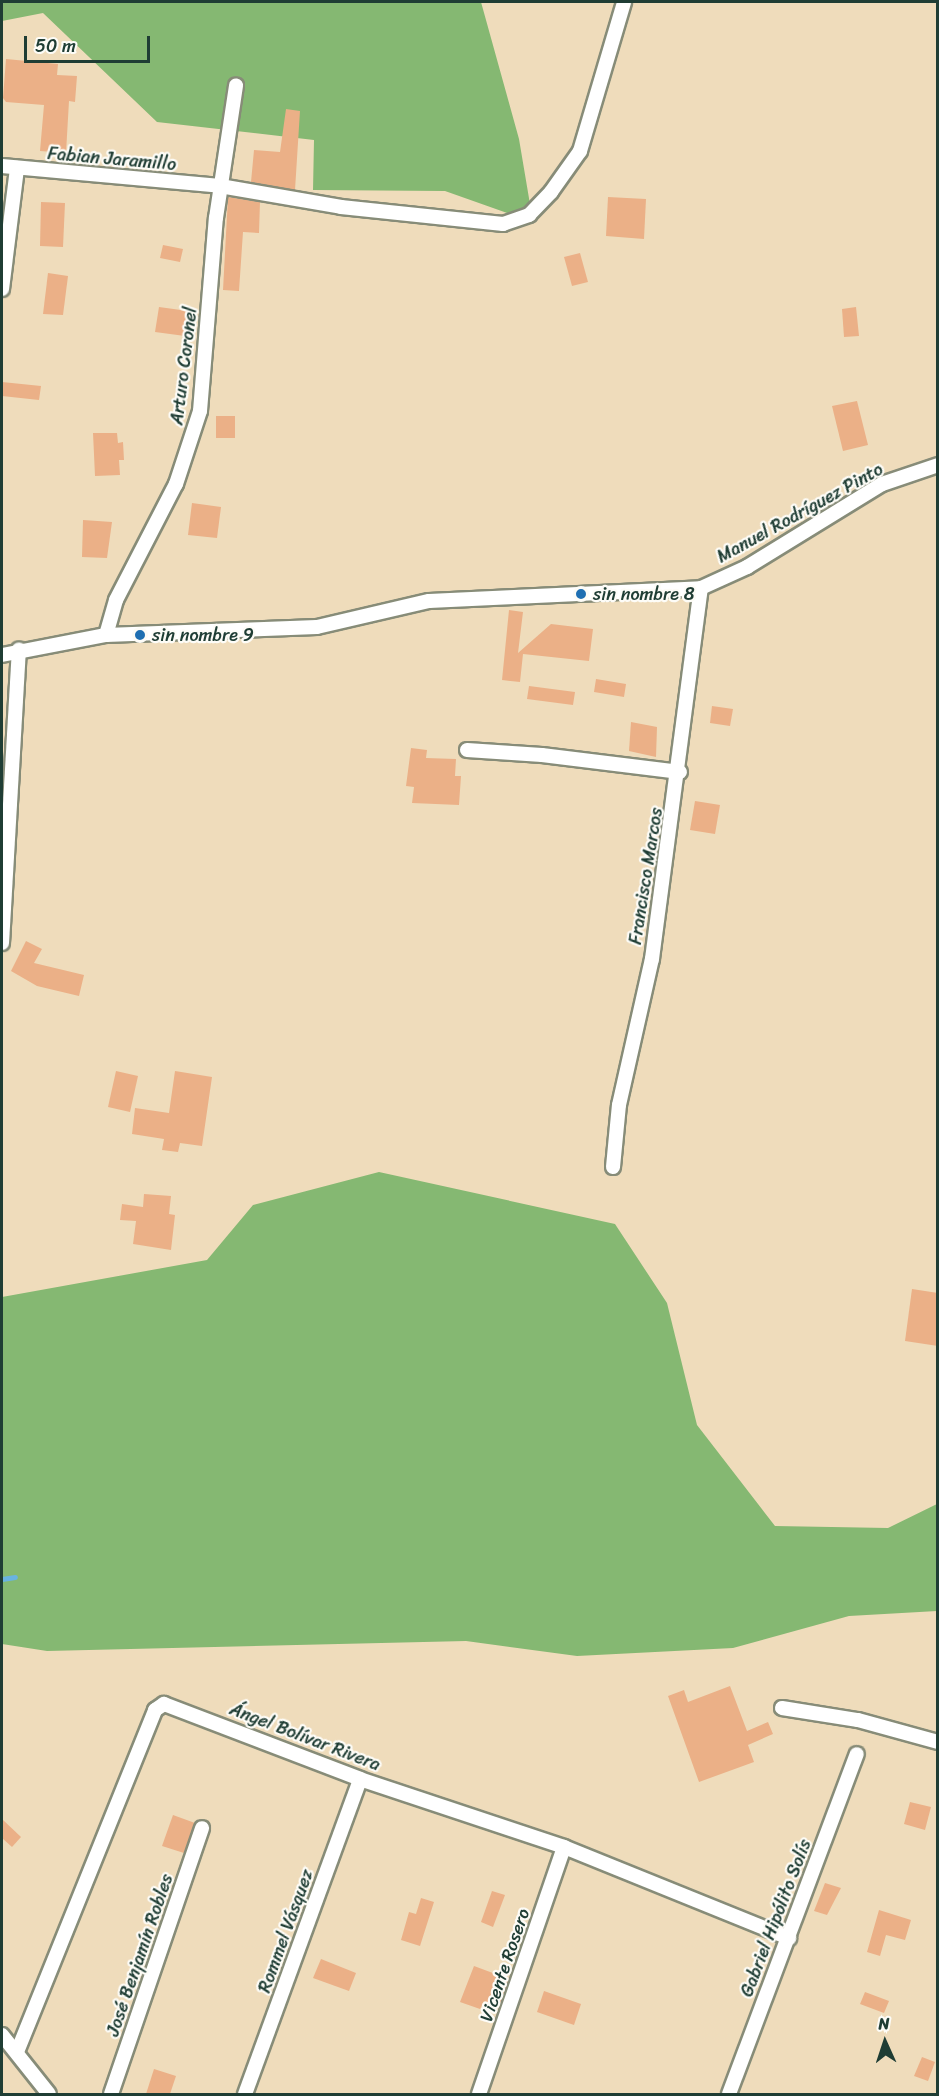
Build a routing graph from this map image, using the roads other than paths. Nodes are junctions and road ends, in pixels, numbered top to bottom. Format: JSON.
{"nodes":[{"id":1,"x":624,"y":2,"type":"edge"},
{"id":2,"x":236,"y":85,"type":"dead end"},
{"id":3,"x":2,"y":166,"type":"edge"},
{"id":4,"x":17,"y":168,"type":"junction"},
{"id":5,"x":220,"y":186,"type":"junction"},
{"id":6,"x":2,"y":290,"type":"edge"},
{"id":7,"x":938,"y":465,"type":"edge"},
{"id":8,"x":702,"y":588,"type":"junction"},
{"id":9,"x":106,"y":635,"type":"junction"},
{"id":10,"x":19,"y":649,"type":"junction"},
{"id":11,"x":2,"y":655,"type":"edge"},
{"id":12,"x":467,"y":750,"type":"dead end"},
{"id":13,"x":680,"y":772,"type":"junction"},
{"id":14,"x":2,"y":942,"type":"edge"},
{"id":15,"x":613,"y":1167,"type":"dead end"},
{"id":16,"x":782,"y":1708,"type":"dead end"},
{"id":17,"x":938,"y":1742,"type":"edge"},
{"id":18,"x":857,"y":1754,"type":"dead end"},
{"id":19,"x":360,"y":1779,"type":"junction"},
{"id":20,"x":202,"y":1828,"type":"dead end"},
{"id":21,"x":564,"y":1847,"type":"junction"},
{"id":22,"x":789,"y":1938,"type":"junction"},
{"id":23,"x":2,"y":2036,"type":"edge"},
{"id":24,"x":17,"y":2052,"type":"junction"},
{"id":25,"x":50,"y":2094,"type":"edge"},
{"id":26,"x":111,"y":2094,"type":"edge"},
{"id":27,"x":245,"y":2094,"type":"edge"},
{"id":28,"x":479,"y":2094,"type":"edge"},
{"id":29,"x":729,"y":2094,"type":"edge"}],
"edges":[{"from":1,"to":5,"type":"street","name":"Fabian Jaramillo"},
{"from":2,"to":5,"type":"street","name":"Arturo Coronel"},
{"from":3,"to":4,"type":"street","name":"Fabian Jaramillo"},
{"from":4,"to":5,"type":"street","name":"Fabian Jaramillo"},
{"from":4,"to":6,"type":"street"},
{"from":5,"to":9,"type":"street","name":"Arturo Coronel"},
{"from":7,"to":8,"type":"street","name":"Manuel Rodríguez Pinto"},
{"from":8,"to":9,"type":"street","name":"Manuel Rodríguez Pinto"},
{"from":8,"to":13,"type":"street","name":"Francisco Marcos"},
{"from":9,"to":10,"type":"street","name":"Manuel Rodríguez Pinto"},
{"from":10,"to":11,"type":"street","name":"Manuel Rodríguez Pinto"},
{"from":10,"to":14,"type":"street"},
{"from":12,"to":13,"type":"street"},
{"from":13,"to":15,"type":"street","name":"Francisco Marcos"},
{"from":16,"to":17,"type":"street"},
{"from":18,"to":22,"type":"street","name":"Gabriel Hipólito Solís"},
{"from":19,"to":21,"type":"street","name":"Ángel Bolívar Rivera"},
{"from":19,"to":24,"type":"street","name":"Ángel Bolívar Rivera"},
{"from":19,"to":27,"type":"street","name":"Rommel Vásquez"},
{"from":20,"to":26,"type":"street","name":"José Benjamín Robles"},
{"from":21,"to":22,"type":"street","name":"Ángel Bolívar Rivera"},
{"from":21,"to":28,"type":"street","name":"Vicente Rosero"},
{"from":22,"to":29,"type":"street","name":"Gabriel Hipólito Solís"},
{"from":23,"to":24,"type":"street"},
{"from":24,"to":25,"type":"street"}]}
